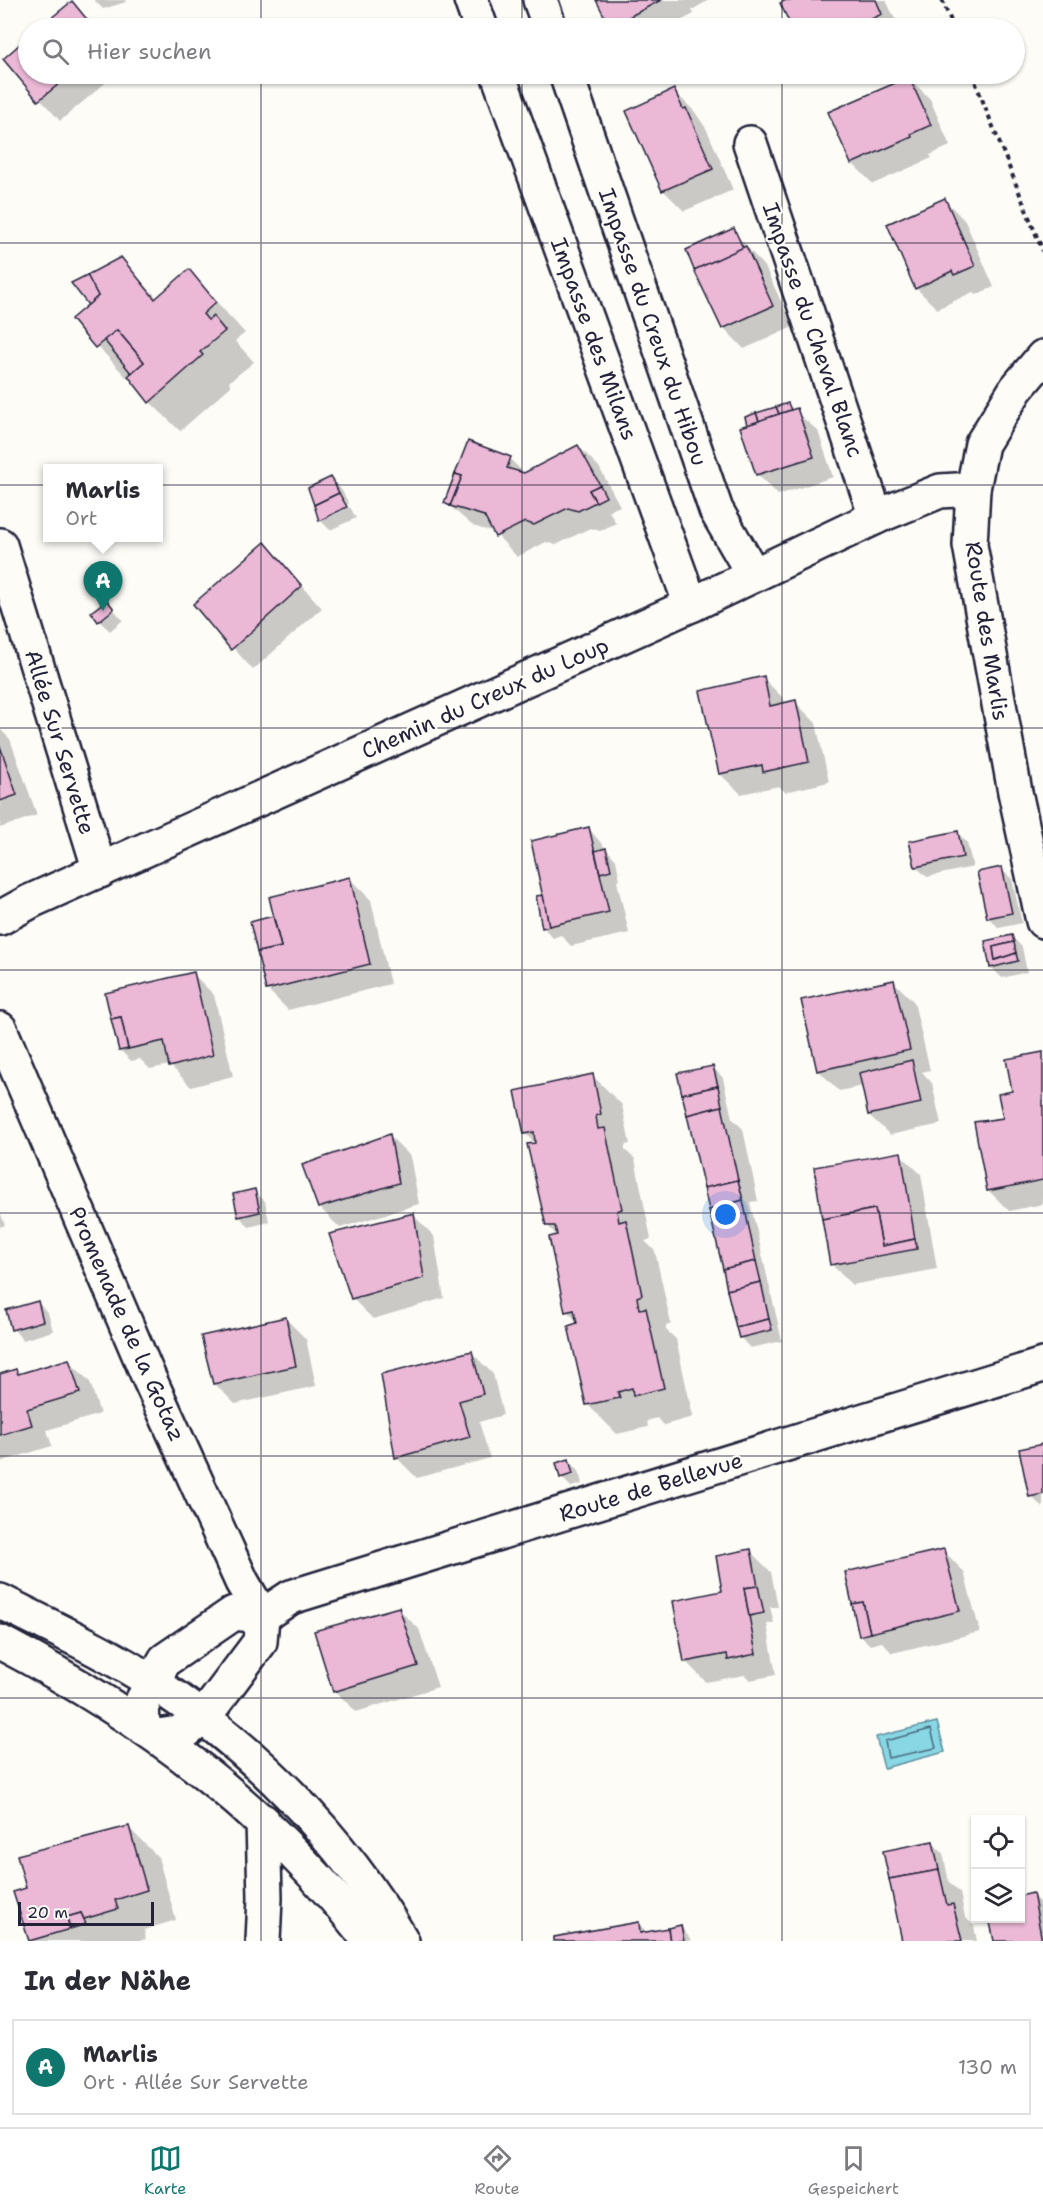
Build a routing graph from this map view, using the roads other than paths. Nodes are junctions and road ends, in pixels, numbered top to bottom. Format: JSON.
{"nodes":[{"id":1,"x":471,"y":0,"type":"edge"},
{"id":2,"x":540,"y":0,"type":"edge"},
{"id":3,"x":477,"y":18,"type":"edge"},
{"id":4,"x":546,"y":18,"type":"edge"},
{"id":5,"x":502,"y":84,"type":"edge"},
{"id":6,"x":569,"y":84,"type":"edge"},
{"id":7,"x":750,"y":143,"type":"dead end"},
{"id":8,"x":1043,"y":357,"type":"edge"},
{"id":9,"x":973,"y":489,"type":"junction"},
{"id":10,"x":876,"y":518,"type":"junction"},
{"id":11,"x":0,"y":545,"type":"edge"},
{"id":12,"x":753,"y":574,"type":"junction"},
{"id":13,"x":691,"y":605,"type":"junction"},
{"id":14,"x":100,"y":870,"type":"junction"},
{"id":15,"x":0,"y":918,"type":"edge"},
{"id":16,"x":1043,"y":921,"type":"edge"},
{"id":17,"x":0,"y":1029,"type":"edge"},
{"id":18,"x":1043,"y":1365,"type":"edge"},
{"id":19,"x":0,"y":1600,"type":"edge"},
{"id":20,"x":262,"y":1616,"type":"junction"},
{"id":21,"x":0,"y":1642,"type":"edge"},
{"id":22,"x":151,"y":1681,"type":"junction"},
{"id":23,"x":203,"y":1718,"type":"junction"},
{"id":24,"x":150,"y":1731,"type":"junction"},
{"id":25,"x":263,"y":1821,"type":"junction"},
{"id":26,"x":263,"y":1941,"type":"edge"},
{"id":27,"x":370,"y":1941,"type":"edge"},
{"id":28,"x":402,"y":1941,"type":"edge"}],
"edges":[{"from":1,"to":3,"type":"street"},
{"from":2,"to":4,"type":"street"},
{"from":5,"to":13,"type":"street","name":"Impasse des Milans"},
{"from":6,"to":12,"type":"street","name":"Impasse du Creux du Hibou"},
{"from":7,"to":10,"type":"street","name":"Impasse du Cheval Blanc"},
{"from":8,"to":9,"type":"street","name":"Route des Marlis"},
{"from":9,"to":10,"type":"street","name":"Chemin du Creux du Loup"},
{"from":9,"to":16,"type":"street","name":"Route des Marlis"},
{"from":10,"to":12,"type":"street","name":"Chemin du Creux du Loup"},
{"from":11,"to":14,"type":"street","name":"Allée Sur Servette"},
{"from":12,"to":13,"type":"street","name":"Chemin du Creux du Loup"},
{"from":13,"to":14,"type":"street","name":"Chemin du Creux du Loup"},
{"from":14,"to":15,"type":"street","name":"Chemin du Creux du Loup"},
{"from":17,"to":20,"type":"street","name":"Promenade de la Gotaz"},
{"from":18,"to":20,"type":"street","name":"Route de Bellevue"},
{"from":19,"to":22,"type":"street"},
{"from":20,"to":22,"type":"street"},
{"from":20,"to":23,"type":"street"},
{"from":21,"to":24,"type":"street"},
{"from":22,"to":23,"type":"street"},
{"from":22,"to":24,"type":"street"},
{"from":23,"to":24,"type":"street"},
{"from":23,"to":28,"type":"street"},
{"from":24,"to":25,"type":"street"},
{"from":25,"to":26,"type":"street"},
{"from":25,"to":27,"type":"street"}]}
